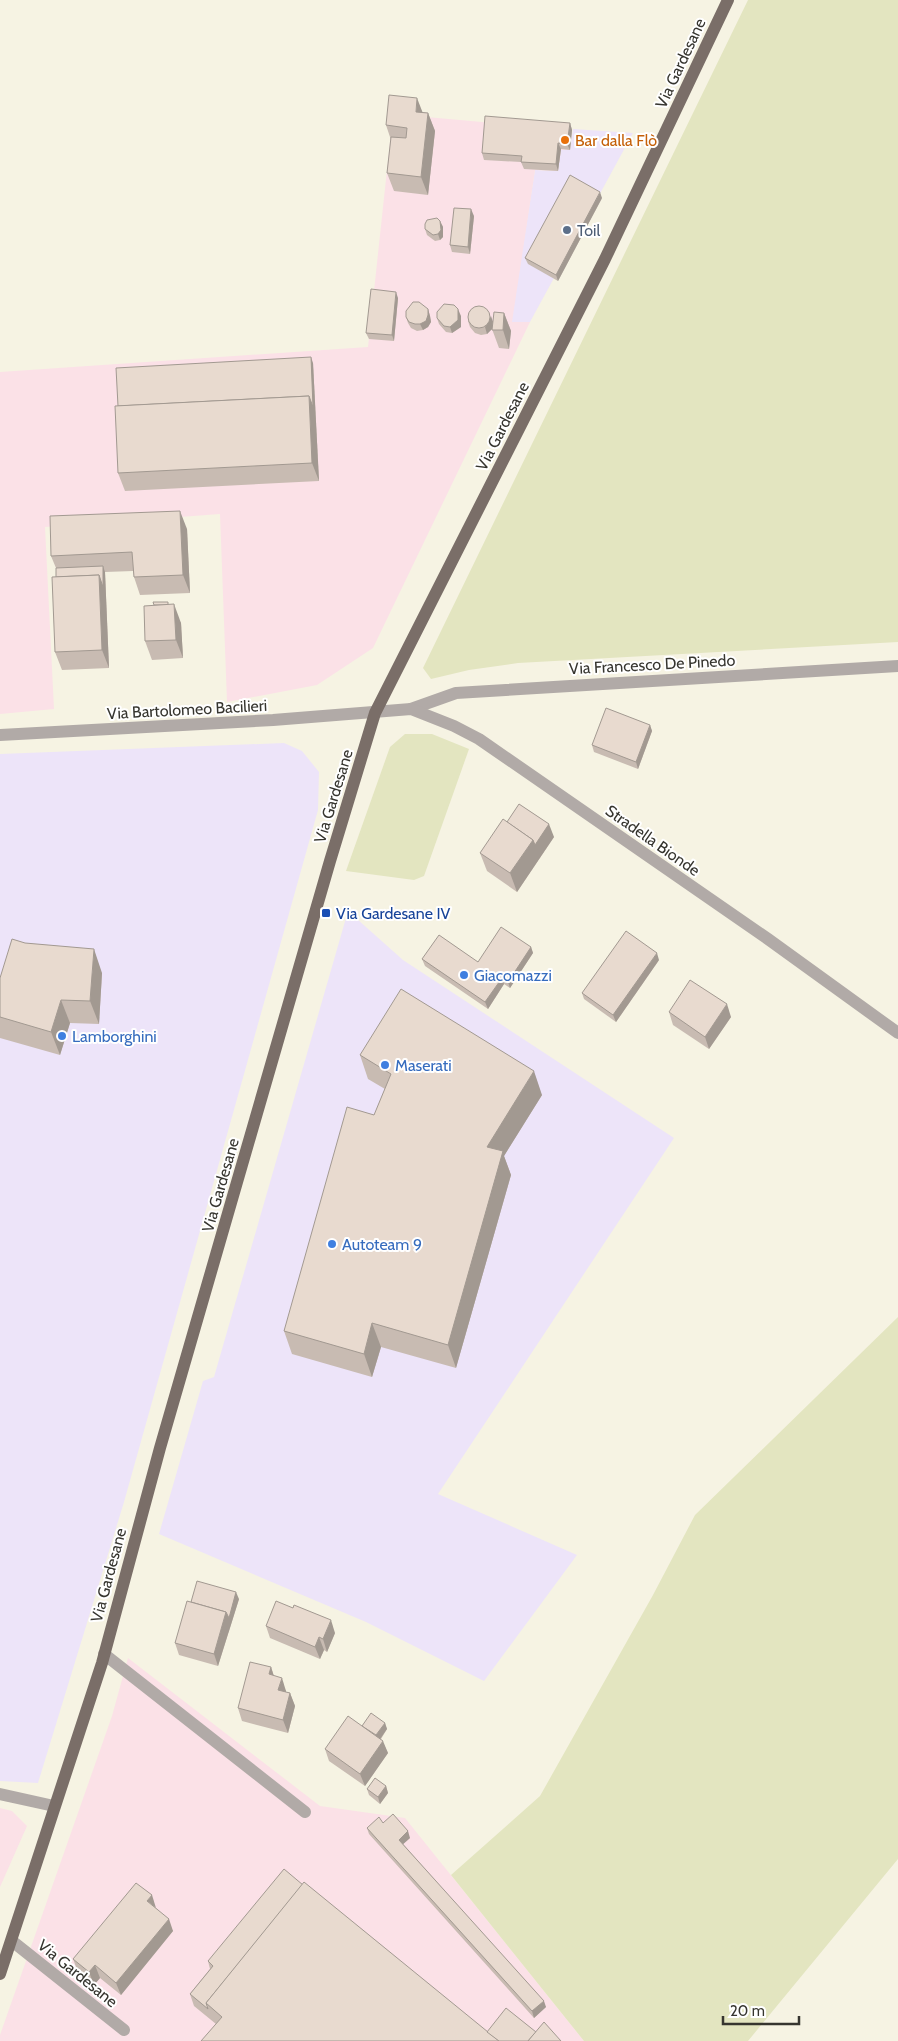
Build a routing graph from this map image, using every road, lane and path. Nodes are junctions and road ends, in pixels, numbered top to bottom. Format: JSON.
{"nodes":[{"id":1,"x":728,"y":0,"type":"edge"},
{"id":2,"x":898,"y":666,"type":"edge"},
{"id":3,"x":411,"y":709,"type":"junction"},
{"id":4,"x":375,"y":713,"type":"junction"},
{"id":5,"x":0,"y":735,"type":"edge"},
{"id":6,"x":898,"y":1033,"type":"edge"},
{"id":7,"x":104,"y":1654,"type":"junction"},
{"id":8,"x":0,"y":1794,"type":"edge"},
{"id":9,"x":54,"y":1806,"type":"junction"},
{"id":10,"x":305,"y":1812,"type":"dead end"},
{"id":11,"x":12,"y":1941,"type":"junction"},
{"id":12,"x":0,"y":1974,"type":"edge"},
{"id":13,"x":124,"y":2030,"type":"dead end"}],
"edges":[{"from":1,"to":4,"type":"main road","name":"Via Gardesane"},
{"from":2,"to":3,"type":"street","name":"Via Francesco De Pinedo"},
{"from":3,"to":4,"type":"street","name":"Stradella Bionde"},
{"from":3,"to":6,"type":"street","name":"Stradella Bionde"},
{"from":4,"to":5,"type":"street","name":"Via Bartolomeo Bacilieri"},
{"from":4,"to":7,"type":"main road","name":"Via Gardesane"},
{"from":7,"to":9,"type":"main road","name":"Via Gardesane"},
{"from":7,"to":10,"type":"street"},
{"from":8,"to":9,"type":"street"},
{"from":9,"to":11,"type":"main road","name":"Via Gardesane"},
{"from":11,"to":12,"type":"main road","name":"Via Gardesane"},
{"from":11,"to":13,"type":"street","name":"Via Gardesane"}]}
